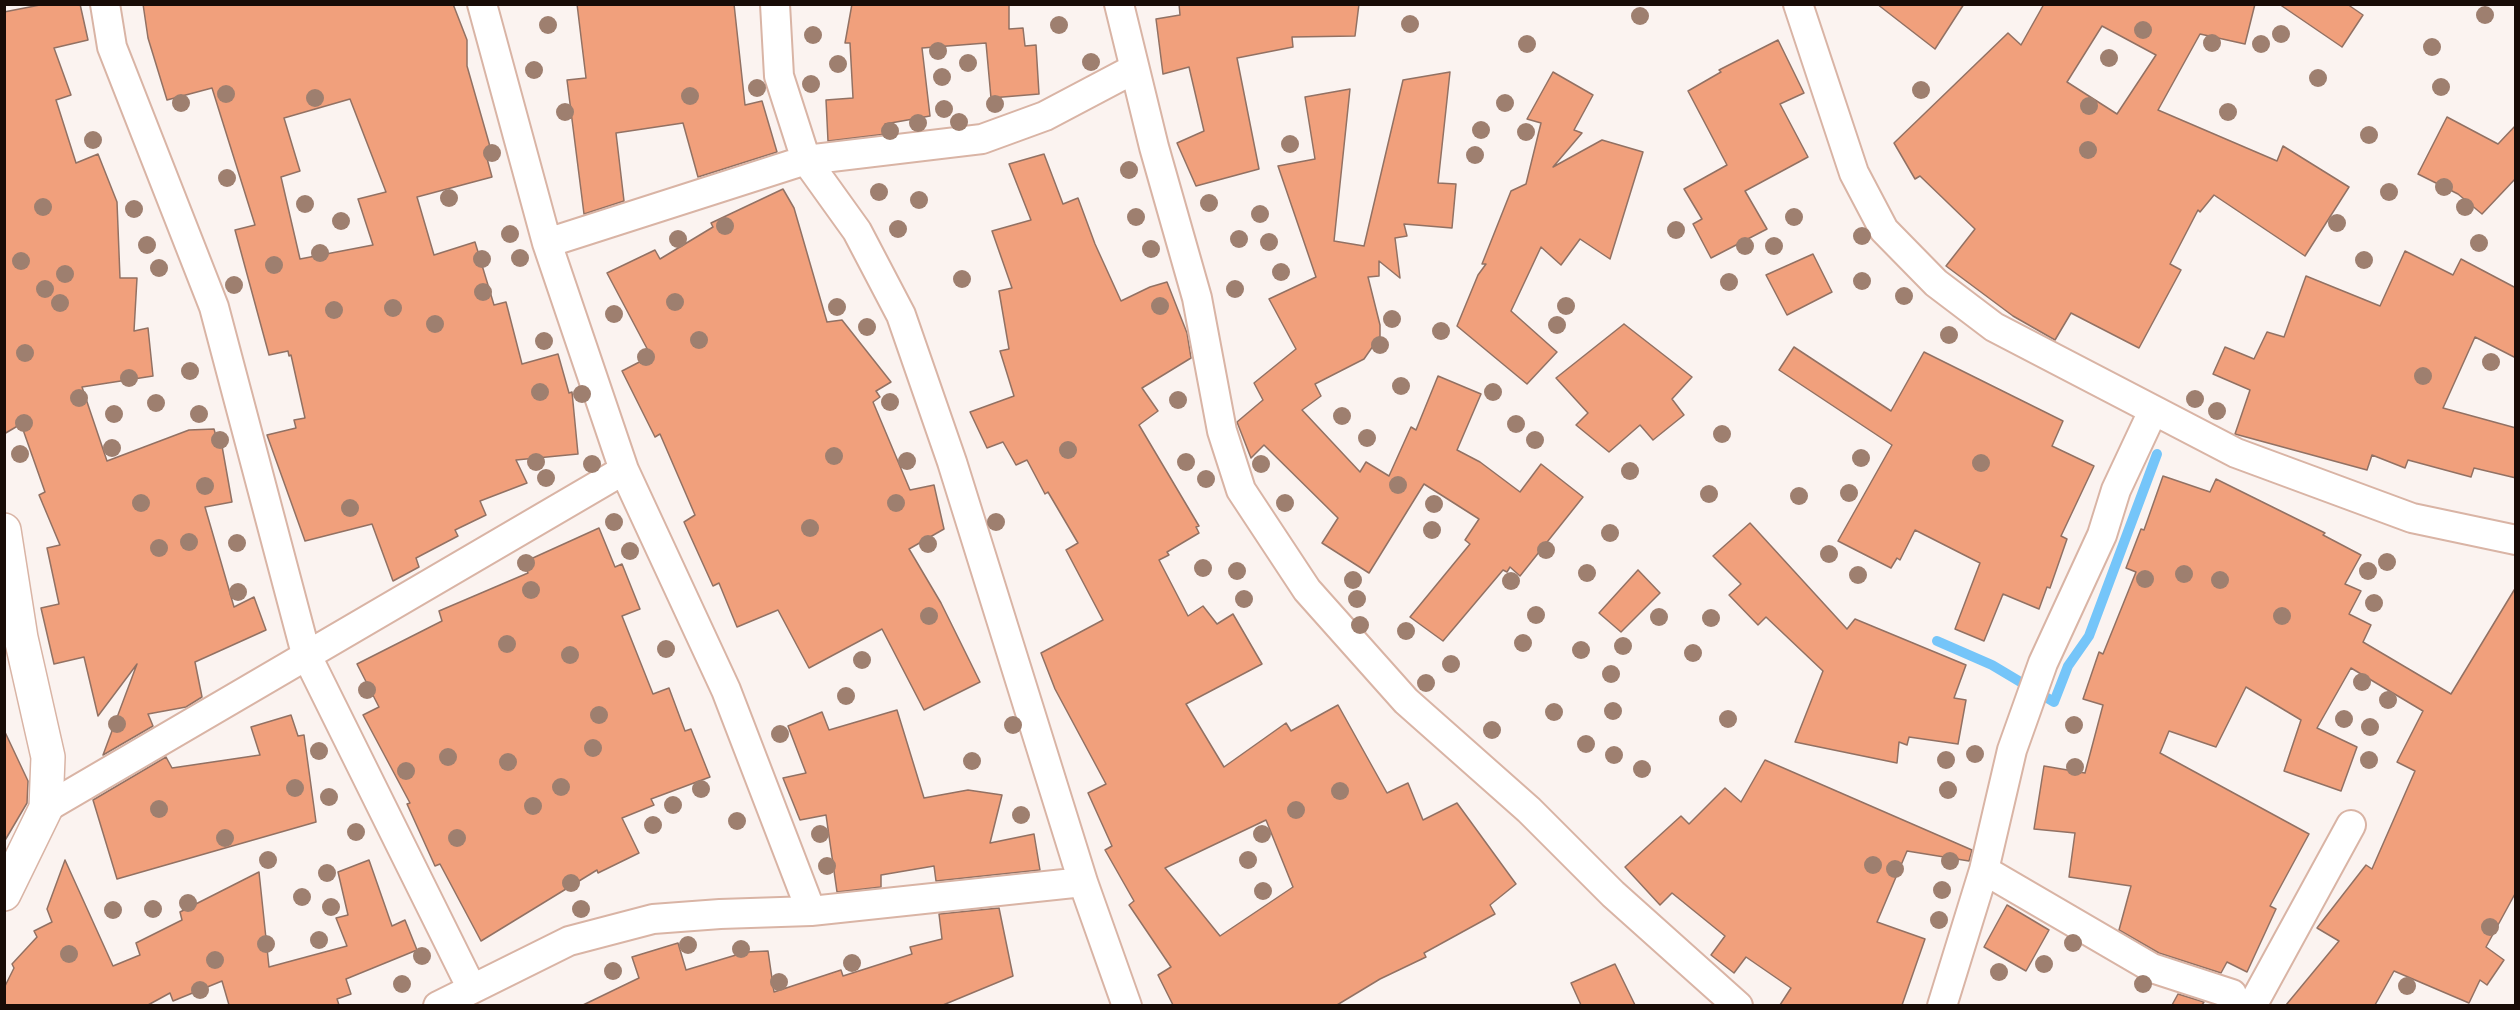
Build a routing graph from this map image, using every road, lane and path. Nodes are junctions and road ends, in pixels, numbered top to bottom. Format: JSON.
{"nodes":[{"id":1,"x":105,"y":4,"type":"edge"},
{"id":2,"x":482,"y":4,"type":"edge"},
{"id":3,"x":775,"y":4,"type":"edge"},
{"id":4,"x":1119,"y":4,"type":"edge"},
{"id":5,"x":1798,"y":4,"type":"edge"},
{"id":6,"x":1134,"y":69,"type":"junction"},
{"id":7,"x":806,"y":160,"type":"junction"},
{"id":8,"x":547,"y":243,"type":"junction"},
{"id":9,"x":2153,"y":411,"type":"junction"},
{"id":10,"x":624,"y":470,"type":"junction"},
{"id":11,"x":4,"y":530,"type":"edge"},
{"id":12,"x":2516,"y":540,"type":"edge"},
{"id":13,"x":306,"y":654,"type":"junction"},
{"id":14,"x":46,"y":808,"type":"junction"},
{"id":15,"x":2351,"y":825,"type":"dead end"},
{"id":16,"x":1984,"y":870,"type":"junction"},
{"id":17,"x":1083,"y":882,"type":"junction"},
{"id":18,"x":4,"y":894,"type":"edge"},
{"id":19,"x":811,"y":911,"type":"junction"},
{"id":20,"x":472,"y":989,"type":"junction"},
{"id":21,"x":2237,"y":1003,"type":"edge"},
{"id":22,"x":438,"y":1005,"type":"edge"},
{"id":23,"x":1127,"y":1005,"type":"edge"},
{"id":24,"x":1738,"y":1005,"type":"edge"},
{"id":25,"x":1942,"y":1005,"type":"edge"}],
"edges":[{"from":1,"to":13,"type":"street"},
{"from":2,"to":8,"type":"street"},
{"from":3,"to":7,"type":"street"},
{"from":4,"to":6,"type":"street"},
{"from":5,"to":9,"type":"street"},
{"from":6,"to":7,"type":"street"},
{"from":6,"to":24,"type":"street"},
{"from":7,"to":8,"type":"street"},
{"from":7,"to":17,"type":"street"},
{"from":8,"to":10,"type":"street"},
{"from":9,"to":12,"type":"street"},
{"from":9,"to":16,"type":"street"},
{"from":10,"to":13,"type":"street"},
{"from":10,"to":19,"type":"street"},
{"from":11,"to":14,"type":"main road"},
{"from":13,"to":14,"type":"street"},
{"from":13,"to":20,"type":"street"},
{"from":14,"to":18,"type":"main road"},
{"from":15,"to":21,"type":"street"},
{"from":16,"to":21,"type":"street"},
{"from":16,"to":25,"type":"street"},
{"from":17,"to":19,"type":"street"},
{"from":17,"to":23,"type":"street"},
{"from":19,"to":20,"type":"street"},
{"from":20,"to":22,"type":"street"}]}
